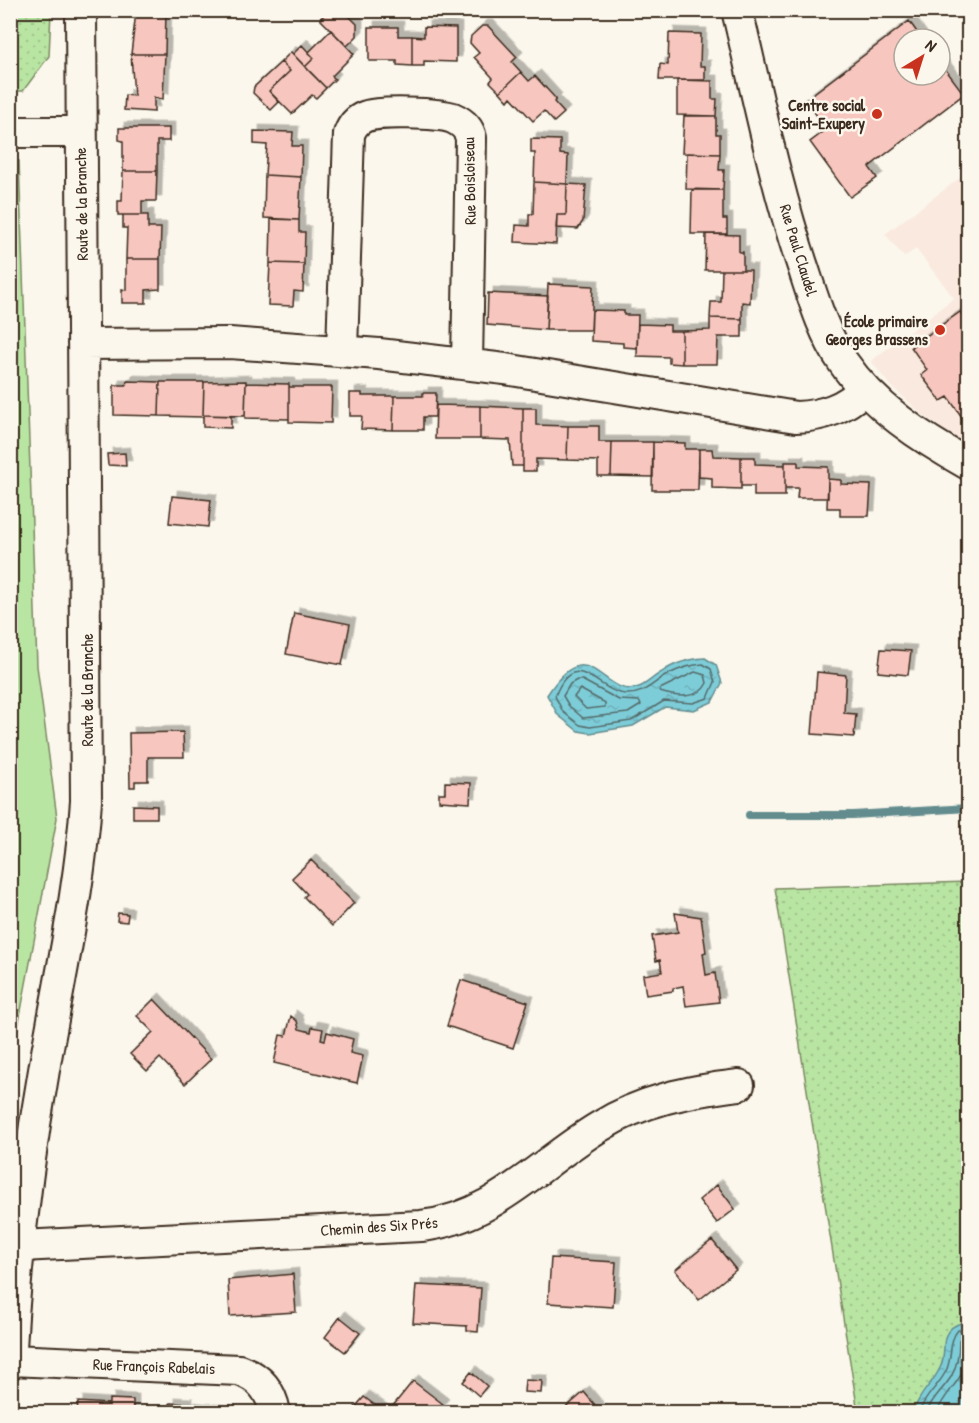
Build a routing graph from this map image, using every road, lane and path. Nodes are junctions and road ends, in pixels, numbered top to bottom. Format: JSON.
{"nodes":[{"id":1,"x":81,"y":10,"type":"edge"},
{"id":2,"x":736,"y":10,"type":"edge"},
{"id":3,"x":10,"y":132,"type":"edge"},
{"id":4,"x":80,"y":132,"type":"junction"},
{"id":5,"x":83,"y":344,"type":"junction"},
{"id":6,"x":342,"y":350,"type":"junction"},
{"id":7,"x":467,"y":364,"type":"junction"},
{"id":8,"x":865,"y":389,"type":"junction"},
{"id":9,"x":969,"y":464,"type":"edge"},
{"id":10,"x":738,"y":1085,"type":"dead end"},
{"id":11,"x":21,"y":1246,"type":"junction"},
{"id":12,"x":11,"y":1362,"type":"edge"},
{"id":13,"x":275,"y":1413,"type":"edge"}],
"edges":[{"from":1,"to":4,"type":"street","name":"Route de la Branche"},
{"from":2,"to":8,"type":"street","name":"Rue Paul Claudel"},
{"from":3,"to":4,"type":"street"},
{"from":4,"to":5,"type":"street","name":"Route de la Branche"},
{"from":5,"to":6,"type":"street"},
{"from":5,"to":11,"type":"street","name":"Route de la Branche"},
{"from":6,"to":7,"type":"street"},
{"from":6,"to":7,"type":"street","name":"Rue Boisloiseau"},
{"from":7,"to":8,"type":"street"},
{"from":8,"to":9,"type":"street","name":"Rue Paul Claudel"},
{"from":10,"to":11,"type":"street","name":"Chemin des Six Prés"},
{"from":11,"to":12,"type":"street","name":"Route de la Branche"},
{"from":12,"to":13,"type":"street","name":"Rue François Rabelais"}]}
